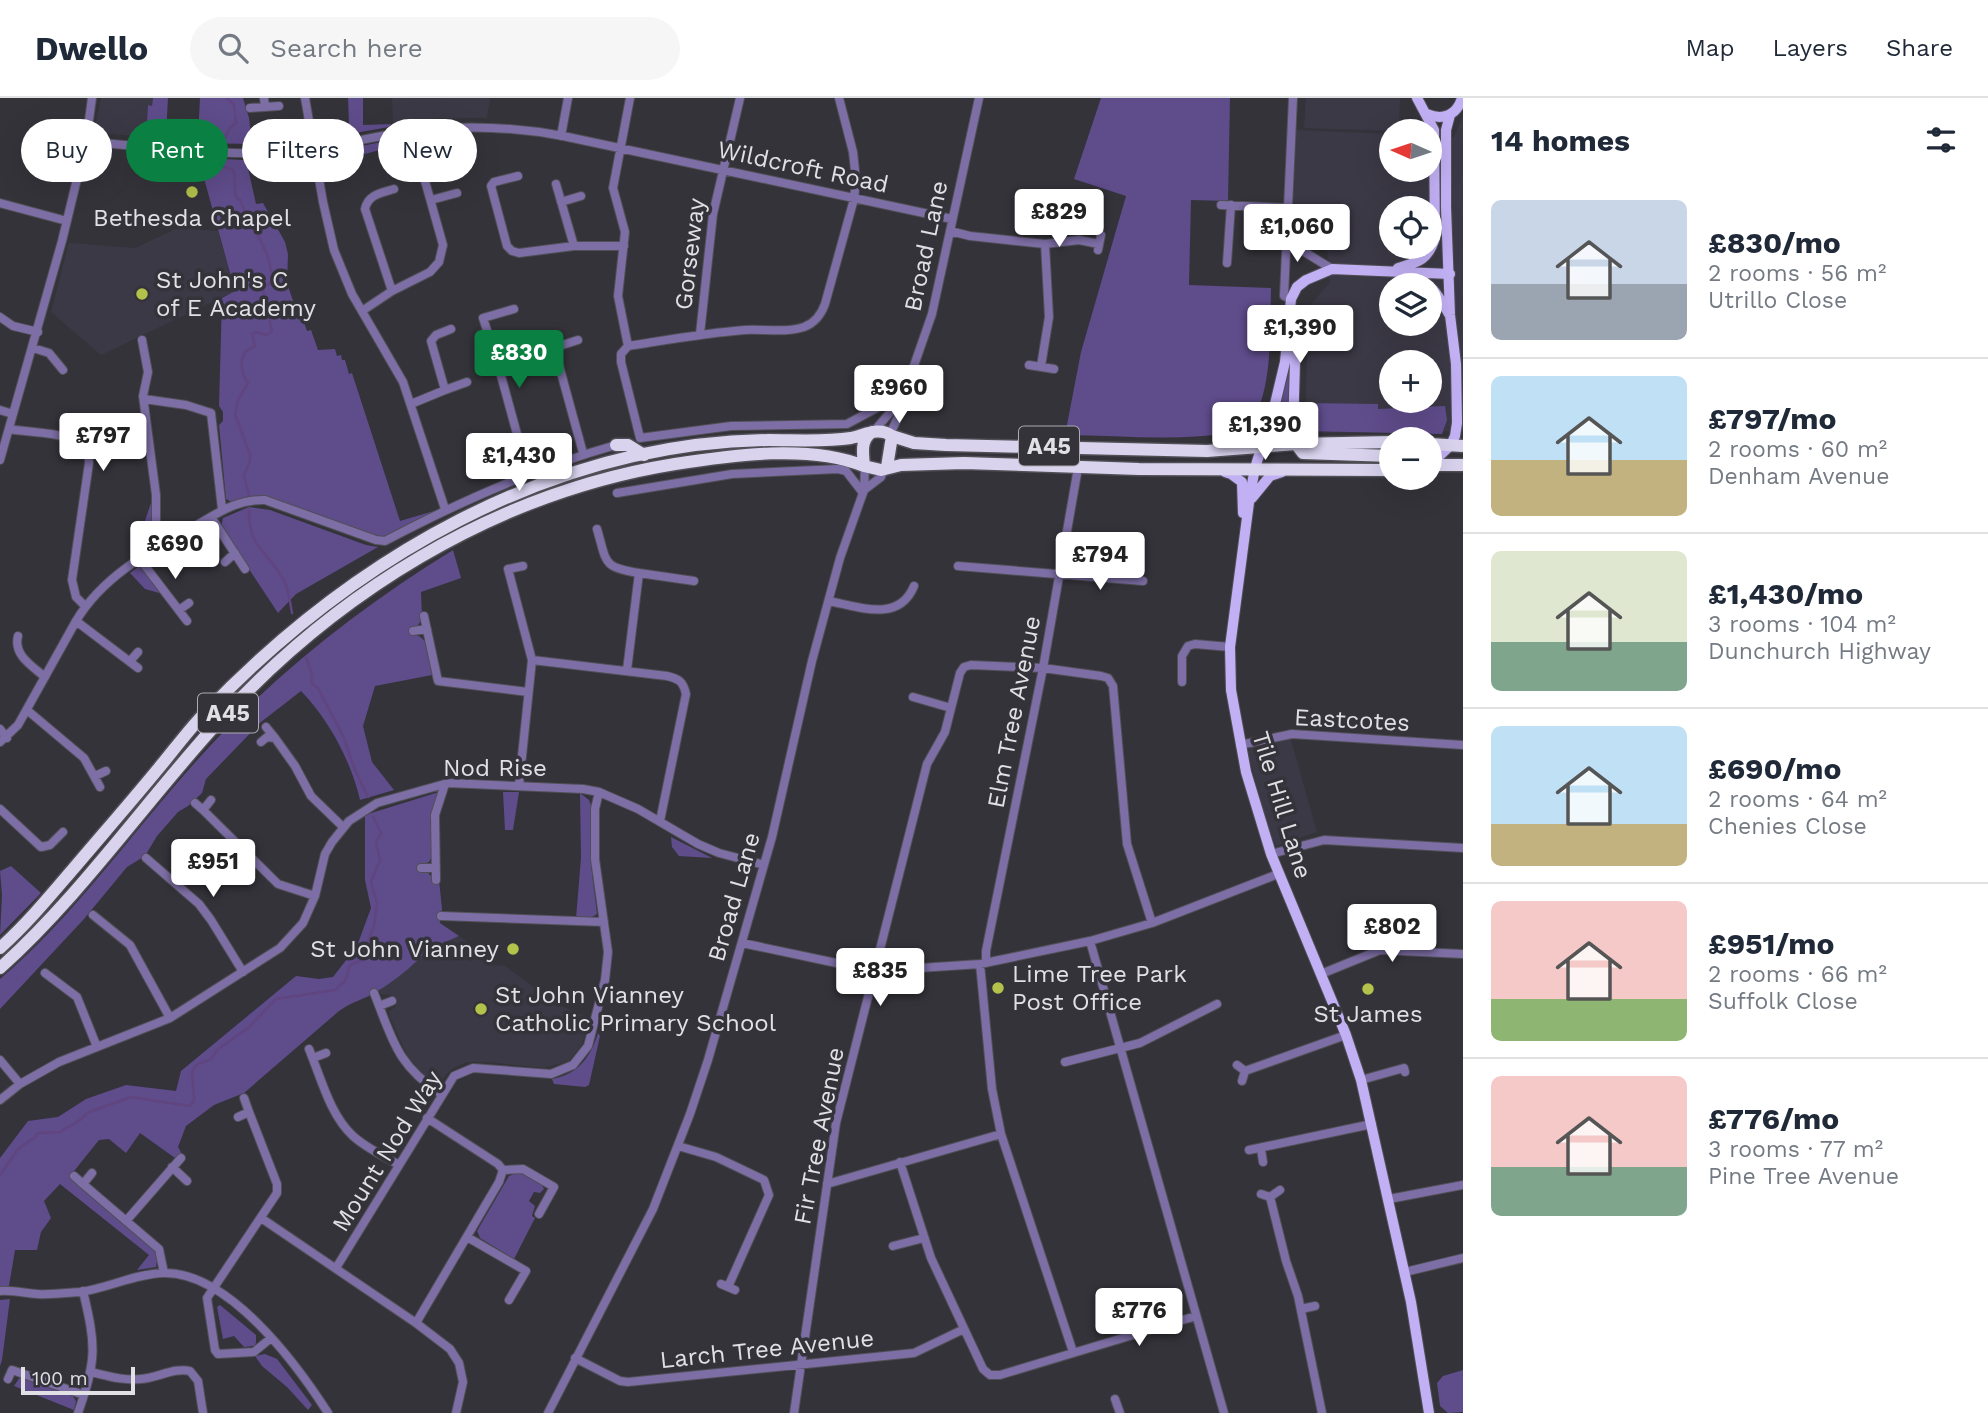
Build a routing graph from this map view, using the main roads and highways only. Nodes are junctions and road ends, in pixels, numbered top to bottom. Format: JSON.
{"nodes":[{"id":1,"x":1417,"y":98,"type":"edge"},
{"id":2,"x":1462,"y":101,"type":"edge"},
{"id":3,"x":1427,"y":114,"type":"junction"},
{"id":4,"x":1450,"y":115,"type":"junction"},
{"id":5,"x":1388,"y":271,"type":"junction"},
{"id":6,"x":1450,"y":274,"type":"junction"},
{"id":7,"x":1287,"y":298,"type":"junction"},
{"id":8,"x":1450,"y":315,"type":"junction"},
{"id":9,"x":1456,"y":364,"type":"junction"},
{"id":10,"x":1463,"y":398,"type":"edge"},
{"id":11,"x":1268,"y":422,"type":"junction"},
{"id":12,"x":873,"y":431,"type":"junction"},
{"id":13,"x":891,"y":435,"type":"junction"},
{"id":14,"x":1379,"y":442,"type":"edge"},
{"id":15,"x":1296,"y":444,"type":"junction"},
{"id":16,"x":616,"y":445,"type":"road end"},
{"id":17,"x":1457,"y":446,"type":"edge"},
{"id":18,"x":1261,"y":447,"type":"junction"},
{"id":19,"x":1207,"y":451,"type":"junction"},
{"id":20,"x":644,"y":454,"type":"junction"},
{"id":21,"x":1379,"y":456,"type":"edge"},
{"id":22,"x":1442,"y":457,"type":"edge"},
{"id":23,"x":1442,"y":465,"type":"edge"},
{"id":24,"x":1463,"y":465,"type":"edge"},
{"id":25,"x":864,"y":466,"type":"junction"},
{"id":26,"x":886,"y":468,"type":"junction"},
{"id":27,"x":1210,"y":468,"type":"junction"},
{"id":28,"x":1255,"y":468,"type":"junction"},
{"id":29,"x":1310,"y":468,"type":"junction"},
{"id":30,"x":1379,"y":470,"type":"edge"},
{"id":31,"x":1249,"y":503,"type":"junction"},
{"id":32,"x":1246,"y":530,"type":"junction"},
{"id":33,"x":0,"y":948,"type":"edge"},
{"id":34,"x":0,"y":968,"type":"edge"},
{"id":35,"x":1429,"y":1413,"type":"edge"}],
"edges":[{"from":1,"to":3,"type":"main road"},
{"from":2,"to":4,"type":"main road"},
{"from":3,"to":4,"type":"main road"},
{"from":3,"to":5,"type":"main road"},
{"from":4,"to":6,"type":"main road"},
{"from":5,"to":6,"type":"main road"},
{"from":5,"to":7,"type":"main road"},
{"from":5,"to":8,"type":"main road"},
{"from":6,"to":8,"type":"main road"},
{"from":7,"to":11,"type":"main road","name":"Tile Hill Lane"},
{"from":7,"to":15,"type":"main road"},
{"from":8,"to":9,"type":"main road"},
{"from":9,"to":10,"type":"main road"},
{"from":9,"to":17,"type":"main road"},
{"from":11,"to":18,"type":"main road","name":"Tile Hill Lane"},
{"from":11,"to":19,"type":"main road"},
{"from":12,"to":13,"type":"highway"},
{"from":12,"to":20,"type":"highway","number":"A45"},
{"from":12,"to":25,"type":"highway"},
{"from":13,"to":19,"type":"highway","number":"A45"},
{"from":13,"to":26,"type":"highway"},
{"from":14,"to":15,"type":"highway","number":"A45"},
{"from":15,"to":18,"type":"highway","number":"A45"},
{"from":15,"to":21,"type":"highway"},
{"from":16,"to":20,"type":"highway"},
{"from":17,"to":22,"type":"main road"},
{"from":18,"to":19,"type":"highway","number":"A45"},
{"from":18,"to":28,"type":"main road","name":"Tile Hill Lane"},
{"from":20,"to":33,"type":"highway","number":"A45"},
{"from":23,"to":24,"type":"highway"},
{"from":25,"to":26,"type":"highway"},
{"from":25,"to":34,"type":"highway","number":"A45"},
{"from":26,"to":27,"type":"highway","number":"A45"},
{"from":27,"to":28,"type":"highway","number":"A45"},
{"from":27,"to":32,"type":"main road","name":"Tile Hill Lane"},
{"from":28,"to":29,"type":"highway","number":"A45"},
{"from":28,"to":31,"type":"main road","name":"Tile Hill Lane"},
{"from":29,"to":30,"type":"highway","number":"A45"},
{"from":29,"to":31,"type":"main road"},
{"from":31,"to":32,"type":"main road","name":"Tile Hill Lane"},
{"from":32,"to":35,"type":"main road","name":"Tile Hill Lane"}]}
